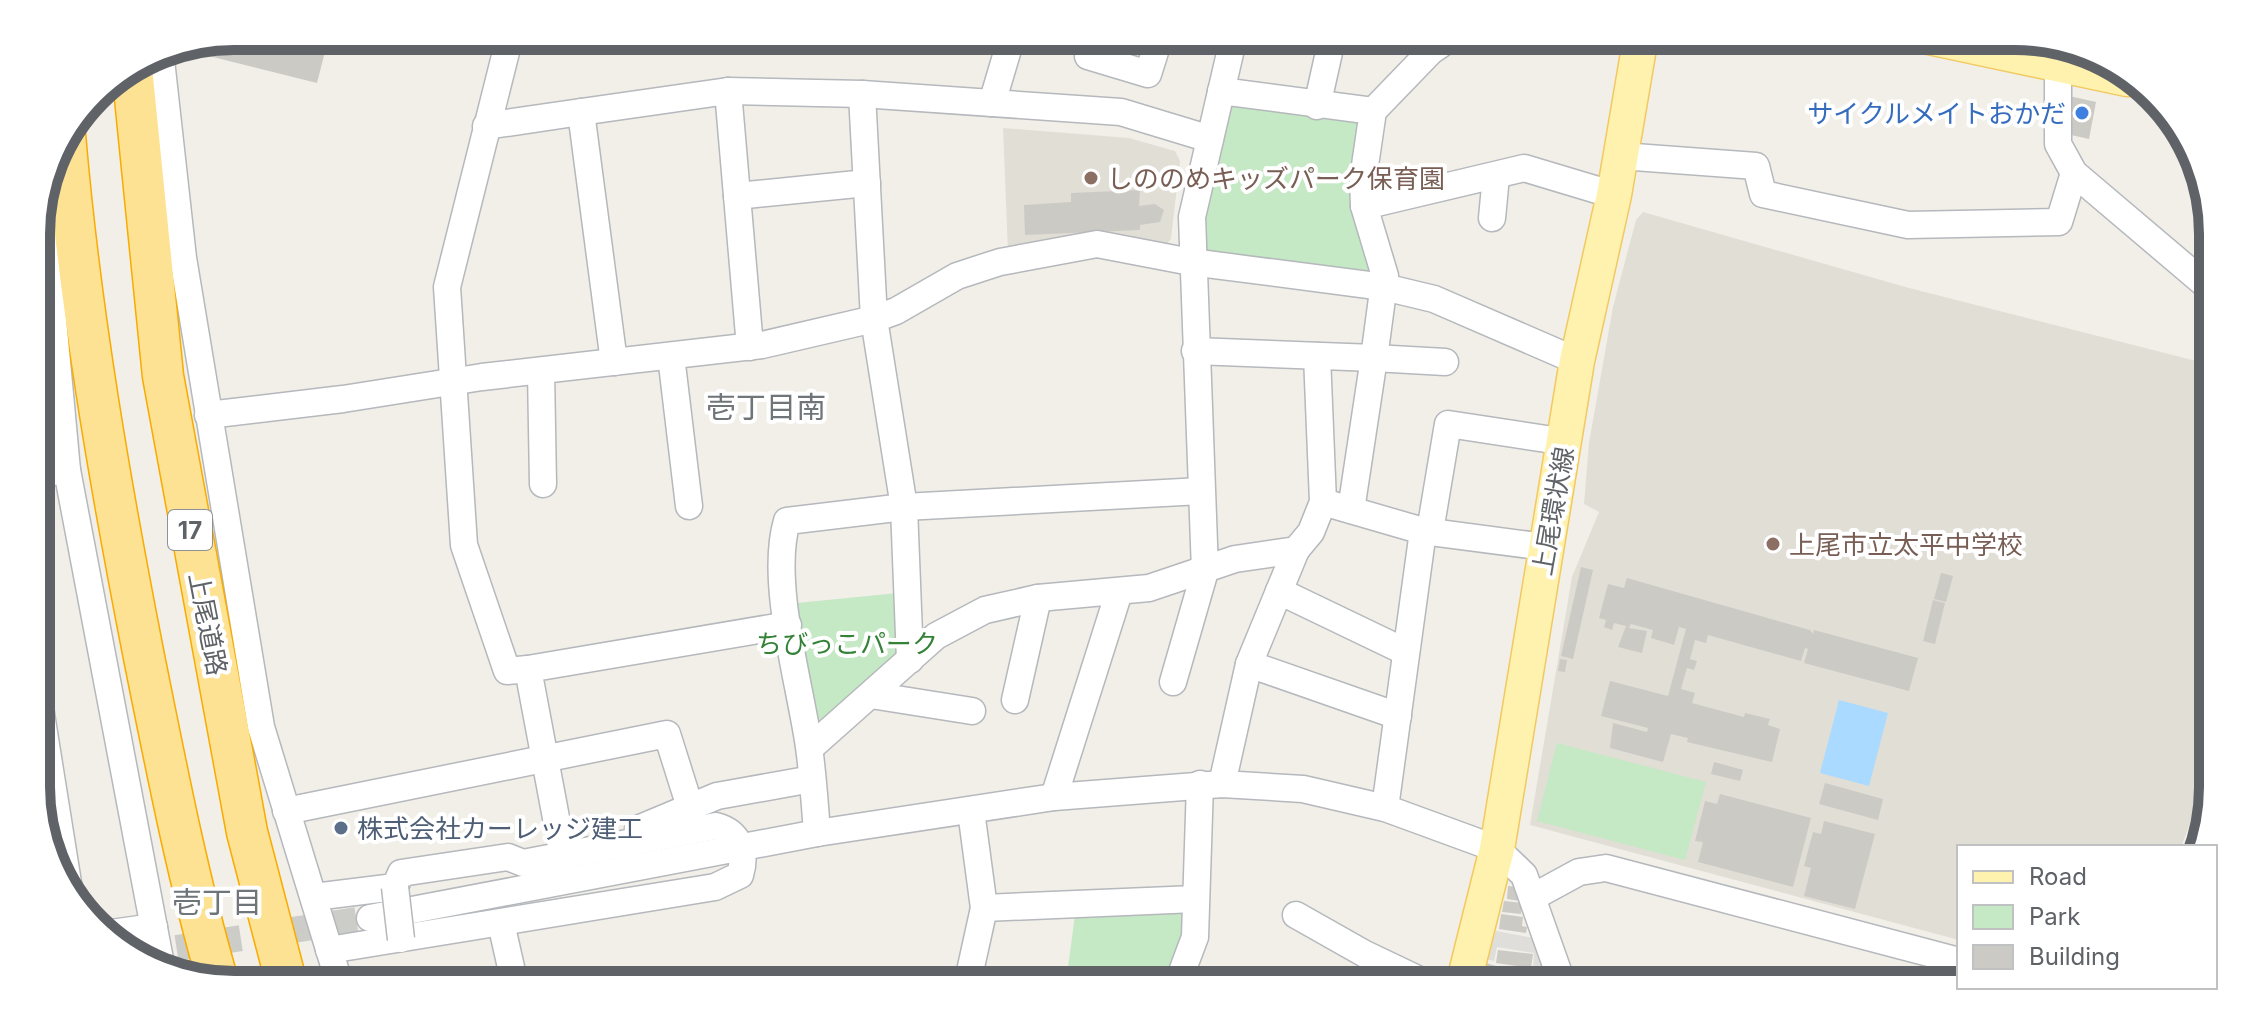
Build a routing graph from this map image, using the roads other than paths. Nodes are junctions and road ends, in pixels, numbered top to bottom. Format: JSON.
{"nodes":[{"id":1,"x":506,"y":50,"type":"edge"},
{"id":2,"x":1008,"y":50,"type":"edge"},
{"id":3,"x":1090,"y":50,"type":"edge"},
{"id":4,"x":1156,"y":50,"type":"edge"},
{"id":5,"x":1231,"y":50,"type":"edge"},
{"id":6,"x":1330,"y":50,"type":"edge"},
{"id":7,"x":1432,"y":50,"type":"edge"},
{"id":8,"x":1639,"y":50,"type":"edge"},
{"id":9,"x":2031,"y":51,"type":"edge"},
{"id":10,"x":2058,"y":63,"type":"junction"},
{"id":11,"x":162,"y":65,"type":"edge"},
{"id":12,"x":2105,"y":74,"type":"edge"},
{"id":13,"x":133,"y":81,"type":"edge"},
{"id":14,"x":728,"y":91,"type":"junction"},
{"id":15,"x":1221,"y":91,"type":"junction"},
{"id":16,"x":862,"y":94,"type":"junction"},
{"id":17,"x":992,"y":103,"type":"junction"},
{"id":18,"x":1317,"y":106,"type":"junction"},
{"id":19,"x":1373,"y":111,"type":"junction"},
{"id":20,"x":581,"y":112,"type":"junction"},
{"id":21,"x":486,"y":126,"type":"junction"},
{"id":22,"x":1210,"y":139,"type":"junction"},
{"id":23,"x":67,"y":156,"type":"edge"},
{"id":24,"x":1621,"y":156,"type":"junction"},
{"id":25,"x":2074,"y":173,"type":"junction"},
{"id":26,"x":1496,"y":176,"type":"junction"},
{"id":27,"x":867,"y":183,"type":"junction"},
{"id":28,"x":1614,"y":195,"type":"junction"},
{"id":29,"x":737,"y":196,"type":"junction"},
{"id":30,"x":1364,"y":206,"type":"junction"},
{"id":31,"x":1492,"y":218,"type":"dead end"},
{"id":32,"x":1191,"y":262,"type":"junction"},
{"id":33,"x":2199,"y":279,"type":"edge"},
{"id":34,"x":50,"y":286,"type":"edge"},
{"id":35,"x":1384,"y":287,"type":"junction"},
{"id":36,"x":874,"y":319,"type":"junction"},
{"id":37,"x":750,"y":347,"type":"junction"},
{"id":38,"x":1195,"y":351,"type":"junction"},
{"id":39,"x":671,"y":356,"type":"junction"},
{"id":40,"x":1317,"y":356,"type":"junction"},
{"id":41,"x":1374,"y":358,"type":"junction"},
{"id":42,"x":1577,"y":361,"type":"junction"},
{"id":43,"x":614,"y":362,"type":"junction"},
{"id":44,"x":1445,"y":362,"type":"dead end"},
{"id":45,"x":541,"y":371,"type":"junction"},
{"id":46,"x":452,"y":382,"type":"junction"},
{"id":47,"x":208,"y":415,"type":"junction"},
{"id":48,"x":1566,"y":442,"type":"junction"},
{"id":49,"x":67,"y":470,"type":"junction"},
{"id":50,"x":50,"y":472,"type":"edge"},
{"id":51,"x":543,"y":484,"type":"dead end"},
{"id":52,"x":1201,"y":491,"type":"junction"},
{"id":53,"x":1323,"y":502,"type":"junction"},
{"id":54,"x":689,"y":506,"type":"dead end"},
{"id":55,"x":904,"y":507,"type":"junction"},
{"id":56,"x":1351,"y":510,"type":"junction"},
{"id":57,"x":1426,"y":531,"type":"junction"},
{"id":58,"x":1545,"y":547,"type":"junction"},
{"id":59,"x":1296,"y":550,"type":"junction"},
{"id":60,"x":1205,"y":571,"type":"junction"},
{"id":61,"x":1279,"y":591,"type":"junction"},
{"id":62,"x":1119,"y":592,"type":"junction"},
{"id":63,"x":1038,"y":598,"type":"junction"},
{"id":64,"x":788,"y":625,"type":"junction"},
{"id":65,"x":1406,"y":652,"type":"junction"},
{"id":66,"x":910,"y":660,"type":"junction"},
{"id":67,"x":1249,"y":664,"type":"junction"},
{"id":68,"x":528,"y":669,"type":"junction"},
{"id":69,"x":1173,"y":682,"type":"dead end"},
{"id":70,"x":871,"y":695,"type":"junction"},
{"id":71,"x":1015,"y":700,"type":"dead end"},
{"id":72,"x":972,"y":711,"type":"dead end"},
{"id":73,"x":1398,"y":716,"type":"junction"},
{"id":74,"x":810,"y":748,"type":"junction"},
{"id":75,"x":545,"y":757,"type":"junction"},
{"id":76,"x":50,"y":770,"type":"edge"},
{"id":77,"x":812,"y":779,"type":"junction"},
{"id":78,"x":1211,"y":784,"type":"junction"},
{"id":79,"x":1054,"y":797,"type":"junction"},
{"id":80,"x":690,"y":807,"type":"junction"},
{"id":81,"x":1385,"y":808,"type":"junction"},
{"id":82,"x":286,"y":811,"type":"junction"},
{"id":83,"x":971,"y":811,"type":"junction"},
{"id":84,"x":817,"y":833,"type":"junction"},
{"id":85,"x":590,"y":849,"type":"junction"},
{"id":86,"x":743,"y":849,"type":"junction"},
{"id":87,"x":1497,"y":849,"type":"junction"},
{"id":88,"x":563,"y":855,"type":"junction"},
{"id":89,"x":64,"y":856,"type":"edge"},
{"id":90,"x":395,"y":887,"type":"junction"},
{"id":91,"x":314,"y":897,"type":"junction"},
{"id":92,"x":1533,"y":897,"type":"junction"},
{"id":93,"x":1195,"y":899,"type":"junction"},
{"id":94,"x":984,"y":908,"type":"junction"},
{"id":95,"x":1296,"y":915,"type":"dead end"},
{"id":96,"x":370,"y":918,"type":"tunnel mouth"},
{"id":97,"x":501,"y":923,"type":"junction"},
{"id":98,"x":154,"y":927,"type":"junction"},
{"id":99,"x":121,"y":932,"type":"edge"},
{"id":100,"x":401,"y":939,"type":"junction"},
{"id":101,"x":329,"y":950,"type":"junction"},
{"id":102,"x":159,"y":955,"type":"edge"},
{"id":103,"x":1957,"y":960,"type":"edge"},
{"id":104,"x":215,"y":969,"type":"edge"},
{"id":105,"x":283,"y":971,"type":"edge"},
{"id":106,"x":336,"y":971,"type":"edge"},
{"id":107,"x":512,"y":971,"type":"edge"},
{"id":108,"x":970,"y":971,"type":"edge"},
{"id":109,"x":1182,"y":971,"type":"edge"},
{"id":110,"x":1401,"y":971,"type":"edge"},
{"id":111,"x":1466,"y":971,"type":"edge"},
{"id":112,"x":1558,"y":971,"type":"edge"}],
"edges":[{"from":1,"to":21,"type":"street"},
{"from":2,"to":17,"type":"street"},
{"from":3,"to":4,"type":"street"},
{"from":5,"to":15,"type":"street"},
{"from":6,"to":18,"type":"street"},
{"from":7,"to":19,"type":"street"},
{"from":8,"to":24,"type":"main road","name":"上尾環状線"},
{"from":9,"to":10,"type":"main road"},
{"from":10,"to":12,"type":"main road"},
{"from":10,"to":25,"type":"street"},
{"from":11,"to":47,"type":"street"},
{"from":13,"to":105,"type":"highway","name":"上尾道路","number":"17"},
{"from":14,"to":16,"type":"street"},
{"from":14,"to":20,"type":"street"},
{"from":14,"to":29,"type":"street"},
{"from":15,"to":18,"type":"street"},
{"from":15,"to":22,"type":"street"},
{"from":16,"to":17,"type":"street"},
{"from":16,"to":27,"type":"street"},
{"from":17,"to":22,"type":"street"},
{"from":18,"to":19,"type":"street"},
{"from":19,"to":30,"type":"street"},
{"from":20,"to":21,"type":"street"},
{"from":20,"to":43,"type":"street"},
{"from":21,"to":46,"type":"street"},
{"from":22,"to":32,"type":"street"},
{"from":23,"to":104,"type":"highway"},
{"from":24,"to":25,"type":"street"},
{"from":24,"to":28,"type":"main road","name":"上尾環状線"},
{"from":25,"to":33,"type":"street"},
{"from":26,"to":28,"type":"street"},
{"from":26,"to":30,"type":"street"},
{"from":26,"to":31,"type":"street"},
{"from":27,"to":29,"type":"street"},
{"from":27,"to":36,"type":"street"},
{"from":28,"to":42,"type":"main road","name":"上尾環状線"},
{"from":29,"to":37,"type":"street"},
{"from":30,"to":35,"type":"street"},
{"from":32,"to":35,"type":"street"},
{"from":32,"to":36,"type":"street"},
{"from":32,"to":38,"type":"street"},
{"from":34,"to":49,"type":"street"},
{"from":35,"to":41,"type":"street"},
{"from":35,"to":42,"type":"street"},
{"from":36,"to":37,"type":"street"},
{"from":36,"to":55,"type":"street"},
{"from":37,"to":39,"type":"street"},
{"from":38,"to":40,"type":"street"},
{"from":38,"to":52,"type":"street"},
{"from":39,"to":43,"type":"street"},
{"from":39,"to":54,"type":"street"},
{"from":40,"to":41,"type":"street"},
{"from":40,"to":53,"type":"street"},
{"from":41,"to":44,"type":"street"},
{"from":41,"to":56,"type":"street"},
{"from":42,"to":48,"type":"main road","name":"上尾環状線"},
{"from":43,"to":45,"type":"street"},
{"from":45,"to":46,"type":"street"},
{"from":45,"to":51,"type":"street"},
{"from":46,"to":47,"type":"street"},
{"from":46,"to":68,"type":"street"},
{"from":47,"to":82,"type":"street"},
{"from":48,"to":57,"type":"street"},
{"from":48,"to":58,"type":"main road","name":"上尾環状線"},
{"from":49,"to":50,"type":"street"},
{"from":49,"to":98,"type":"street"},
{"from":52,"to":55,"type":"street"},
{"from":52,"to":60,"type":"street"},
{"from":53,"to":56,"type":"street"},
{"from":53,"to":59,"type":"street"},
{"from":55,"to":64,"type":"street"},
{"from":55,"to":66,"type":"street"},
{"from":56,"to":57,"type":"street"},
{"from":57,"to":58,"type":"street"},
{"from":57,"to":65,"type":"street"},
{"from":58,"to":87,"type":"main road","name":"上尾環状線"},
{"from":59,"to":60,"type":"street"},
{"from":59,"to":61,"type":"street"},
{"from":60,"to":62,"type":"street"},
{"from":60,"to":69,"type":"street"},
{"from":61,"to":65,"type":"street"},
{"from":61,"to":67,"type":"street"},
{"from":62,"to":63,"type":"street"},
{"from":62,"to":79,"type":"street"},
{"from":63,"to":66,"type":"street"},
{"from":63,"to":71,"type":"street"},
{"from":64,"to":68,"type":"street"},
{"from":64,"to":74,"type":"street"},
{"from":65,"to":73,"type":"street"},
{"from":66,"to":70,"type":"street"},
{"from":67,"to":73,"type":"street"},
{"from":67,"to":78,"type":"street"},
{"from":68,"to":75,"type":"street"},
{"from":70,"to":72,"type":"street"},
{"from":70,"to":74,"type":"street"},
{"from":73,"to":81,"type":"street"},
{"from":74,"to":77,"type":"street"},
{"from":75,"to":80,"type":"street"},
{"from":75,"to":82,"type":"street"},
{"from":75,"to":88,"type":"street"},
{"from":76,"to":89,"type":"street"},
{"from":77,"to":80,"type":"street"},
{"from":77,"to":84,"type":"street"},
{"from":78,"to":79,"type":"street"},
{"from":78,"to":81,"type":"street"},
{"from":78,"to":93,"type":"street"},
{"from":79,"to":83,"type":"street"},
{"from":80,"to":85,"type":"street"},
{"from":81,"to":87,"type":"street"},
{"from":82,"to":91,"type":"street"},
{"from":83,"to":84,"type":"street"},
{"from":83,"to":94,"type":"street"},
{"from":84,"to":86,"type":"street"},
{"from":85,"to":86,"type":"street"},
{"from":85,"to":88,"type":"street"},
{"from":86,"to":96,"type":"street"},
{"from":86,"to":97,"type":"street"},
{"from":87,"to":92,"type":"street"},
{"from":87,"to":111,"type":"main road","name":"上尾環状線"},
{"from":88,"to":90,"type":"street"},
{"from":90,"to":91,"type":"street"},
{"from":90,"to":100,"type":"street","bridge":true},
{"from":91,"to":101,"type":"street"},
{"from":92,"to":103,"type":"street"},
{"from":92,"to":112,"type":"street"},
{"from":93,"to":94,"type":"street"},
{"from":93,"to":109,"type":"street"},
{"from":94,"to":108,"type":"street"},
{"from":95,"to":110,"type":"street"},
{"from":97,"to":100,"type":"street"},
{"from":97,"to":107,"type":"street"},
{"from":98,"to":99,"type":"street"},
{"from":98,"to":102,"type":"street"},
{"from":100,"to":101,"type":"street"},
{"from":101,"to":106,"type":"street"}]}
